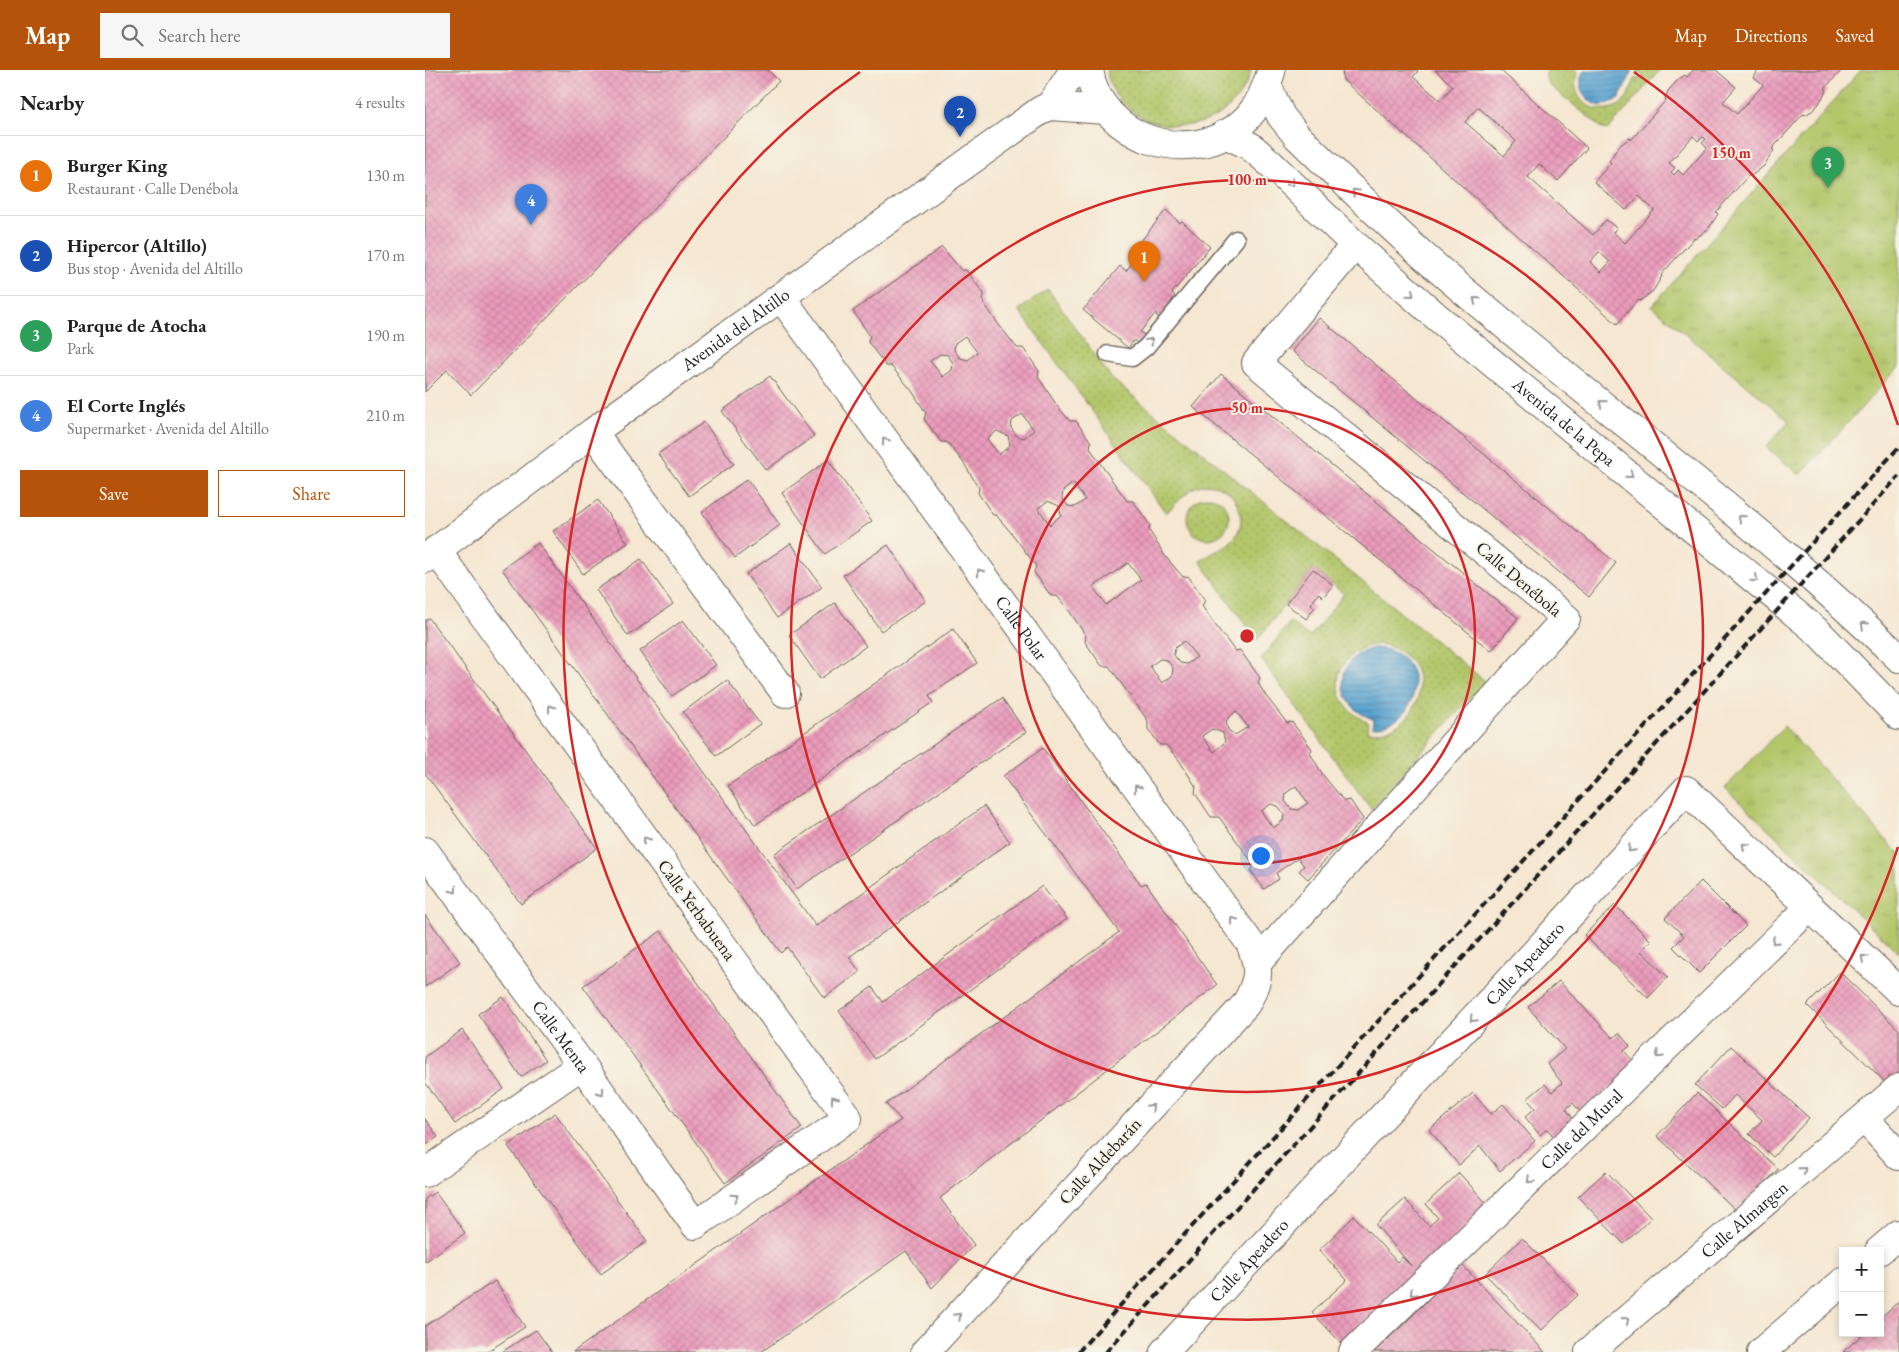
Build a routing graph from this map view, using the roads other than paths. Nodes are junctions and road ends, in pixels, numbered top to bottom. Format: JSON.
{"nodes":[{"id":1,"x":1074,"y":70,"type":"edge"},
{"id":2,"x":1089,"y":70,"type":"edge"},
{"id":3,"x":1269,"y":77,"type":"edge"},
{"id":4,"x":1050,"y":106,"type":"junction"},
{"id":5,"x":1106,"y":110,"type":"junction"},
{"id":6,"x":1225,"y":134,"type":"junction"},
{"id":7,"x":1236,"y":239,"type":"dead end"},
{"id":8,"x":1355,"y":245,"type":"junction"},
{"id":9,"x":781,"y":297,"type":"junction"},
{"id":10,"x":1108,"y":354,"type":"dead end"},
{"id":11,"x":593,"y":432,"type":"junction"},
{"id":12,"x":431,"y":555,"type":"edge"},
{"id":13,"x":1899,"y":658,"type":"edge"},
{"id":14,"x":785,"y":693,"type":"dead end"},
{"id":15,"x":1899,"y":716,"type":"edge"},
{"id":16,"x":425,"y":851,"type":"edge"},
{"id":17,"x":1810,"y":907,"type":"junction"},
{"id":18,"x":1258,"y":962,"type":"junction"},
{"id":19,"x":1899,"y":991,"type":"edge"},
{"id":20,"x":582,"y":1065,"type":"junction"},
{"id":21,"x":1899,"y":1088,"type":"edge"},
{"id":22,"x":1864,"y":1118,"type":"junction"},
{"id":23,"x":1899,"y":1156,"type":"edge"},
{"id":24,"x":425,"y":1173,"type":"edge"},
{"id":25,"x":695,"y":1225,"type":"joint"},
{"id":26,"x":1899,"y":1234,"type":"edge"},
{"id":27,"x":1884,"y":1247,"type":"edge"},
{"id":28,"x":1839,"y":1285,"type":"edge"},
{"id":29,"x":925,"y":1352,"type":"edge"},
{"id":30,"x":1164,"y":1352,"type":"edge"},
{"id":31,"x":1353,"y":1352,"type":"edge"},
{"id":32,"x":1589,"y":1352,"type":"edge"},
{"id":33,"x":1761,"y":1352,"type":"edge"}],
"edges":[{"from":1,"to":4,"type":"street","name":"Avenida del Altillo"},
{"from":2,"to":5,"type":"street"},
{"from":3,"to":6,"type":"street"},
{"from":13,"to":3,"type":"street","one_way":true},
{"from":4,"to":5,"type":"street"},
{"from":4,"to":9,"type":"street","name":"Avenida del Altillo"},
{"from":5,"to":6,"type":"street"},
{"from":6,"to":8,"type":"street","name":"Avenida de la Pepa","one_way":true},
{"from":10,"to":7,"type":"lane","one_way":true},
{"from":8,"to":15,"type":"street","name":"Avenida de la Pepa","one_way":true},
{"from":8,"to":18,"type":"street","name":"Calle Denébola"},
{"from":9,"to":11,"type":"street","name":"Avenida del Altillo"},
{"from":18,"to":9,"type":"street","name":"Calle Polar","one_way":true},
{"from":11,"to":12,"type":"street","name":"Avenida del Altillo"},
{"from":11,"to":14,"type":"street"},
{"from":25,"to":12,"type":"street","name":"Calle Yerbabuena","one_way":true},
{"from":16,"to":20,"type":"street","name":"Calle Menta","one_way":true},
{"from":19,"to":17,"type":"street","name":"Calle Apeadero","one_way":true},
{"from":17,"to":30,"type":"street","name":"Calle Apeadero","one_way":true},
{"from":17,"to":31,"type":"street","name":"Calle del Mural","one_way":true},
{"from":29,"to":18,"type":"street","name":"Calle Aldebarán","one_way":true},
{"from":20,"to":24,"type":"street"},
{"from":20,"to":25,"type":"street","name":"Calle Menta","one_way":true},
{"from":21,"to":22,"type":"street","name":"Calle Almargen"},
{"from":22,"to":23,"type":"street"},
{"from":32,"to":22,"type":"street","name":"Calle Almargen","one_way":true},
{"from":26,"to":27,"type":"street"},
{"from":28,"to":33,"type":"street"}]}
